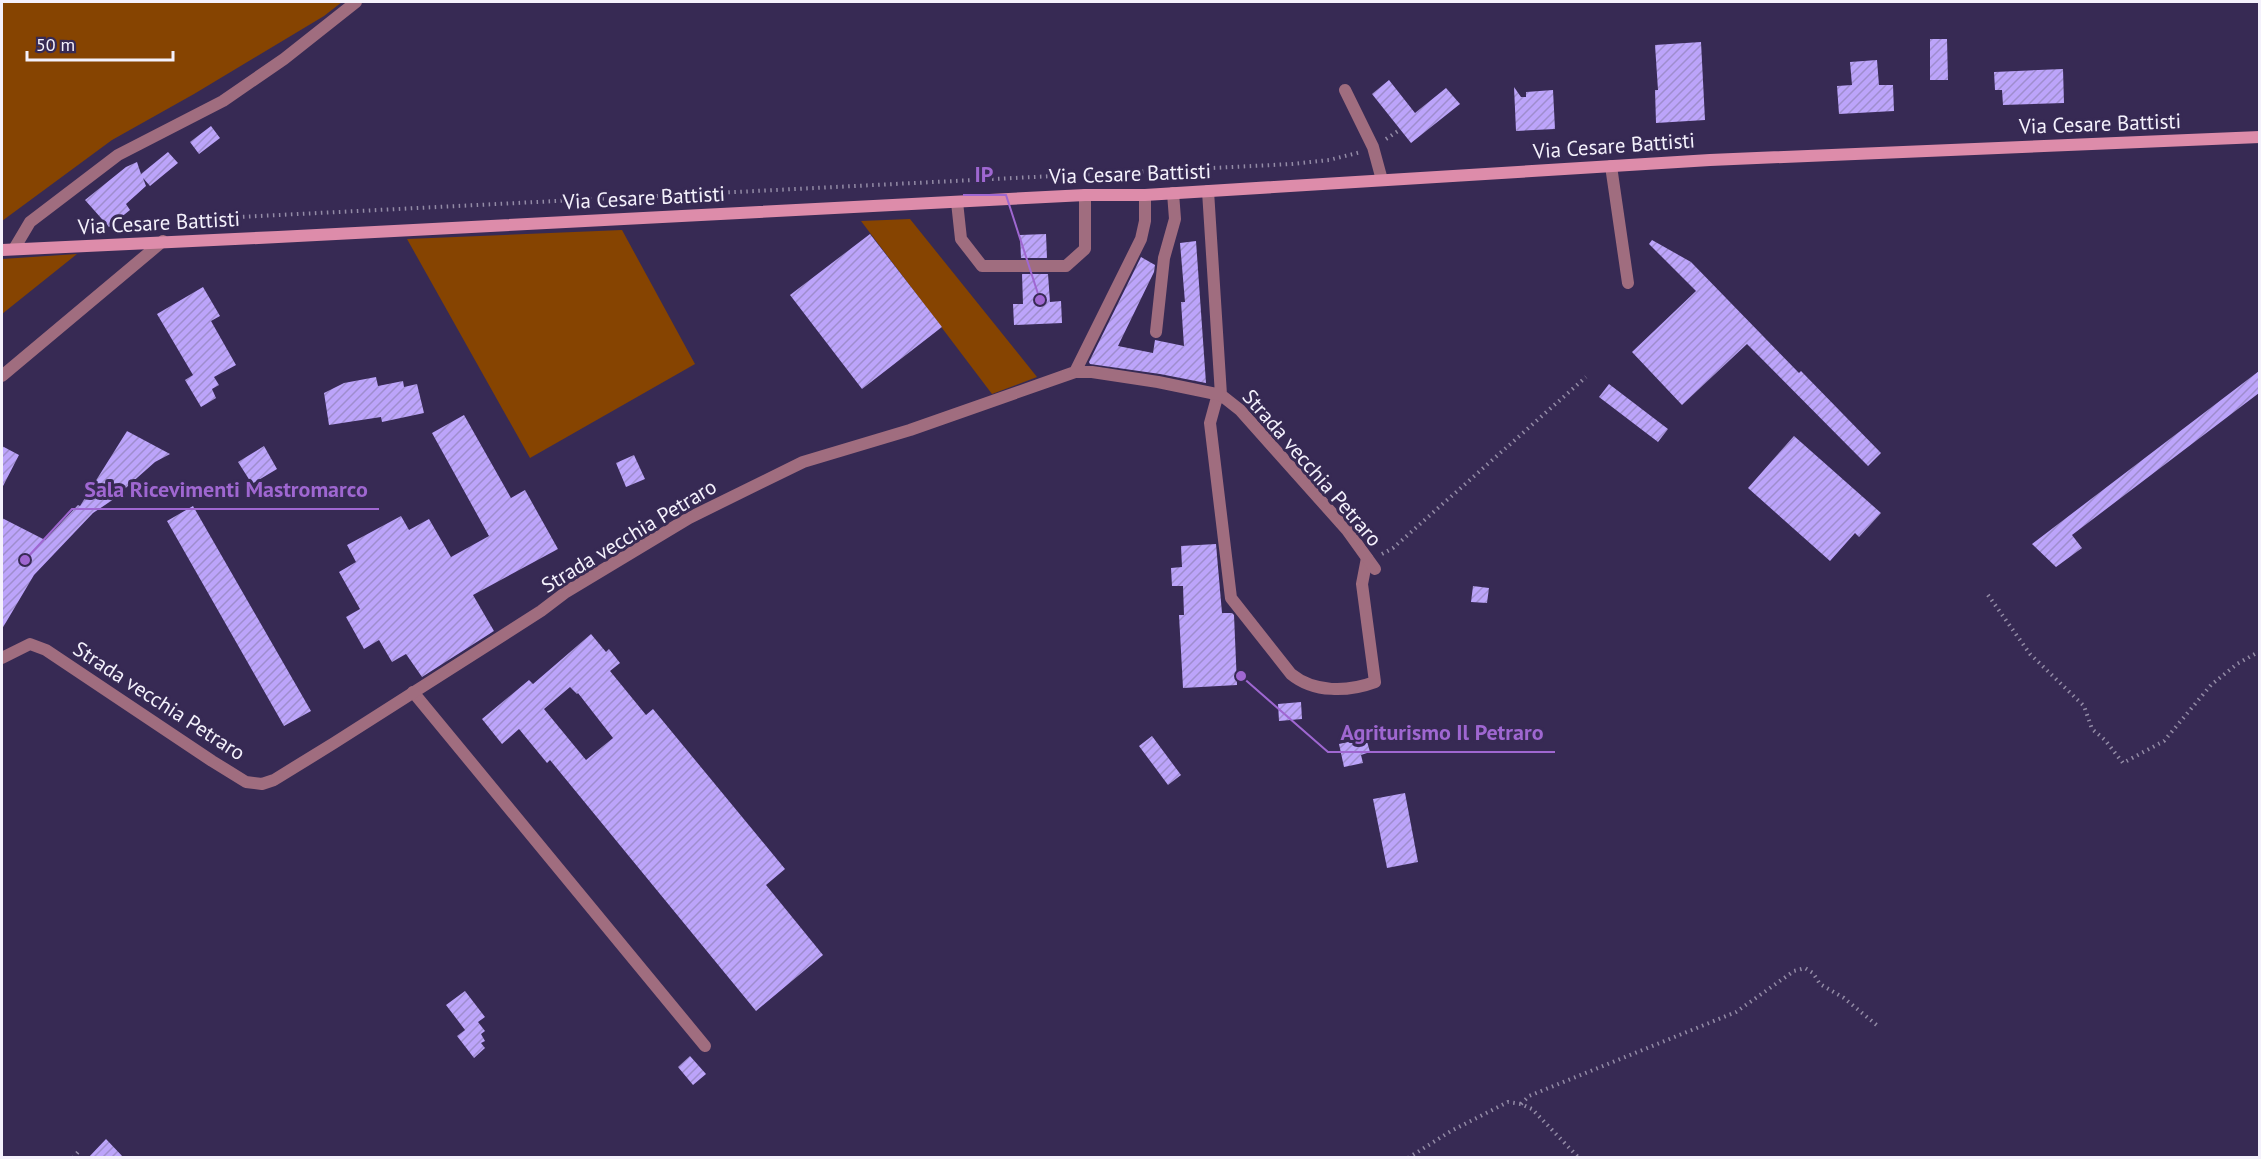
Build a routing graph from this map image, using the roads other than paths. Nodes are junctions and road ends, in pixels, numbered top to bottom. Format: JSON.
{"nodes":[{"id":1,"x":356,"y":2,"type":"edge"},
{"id":2,"x":1345,"y":90,"type":"dead end"},
{"id":3,"x":2259,"y":137,"type":"edge"},
{"id":4,"x":1611,"y":166,"type":"junction"},
{"id":5,"x":1382,"y":180,"type":"junction"},
{"id":6,"x":1208,"y":191,"type":"junction"},
{"id":7,"x":1173,"y":193,"type":"junction"},
{"id":8,"x":1085,"y":195,"type":"junction"},
{"id":9,"x":1145,"y":195,"type":"junction"},
{"id":10,"x":957,"y":202,"type":"junction"},
{"id":11,"x":163,"y":242,"type":"junction"},
{"id":12,"x":8,"y":249,"type":"edge"},
{"id":13,"x":1628,"y":283,"type":"dead end"},
{"id":14,"x":1156,"y":332,"type":"dead end"},
{"id":15,"x":1075,"y":372,"type":"junction"},
{"id":16,"x":2,"y":376,"type":"edge"},
{"id":17,"x":1221,"y":395,"type":"junction"},
{"id":18,"x":1367,"y":558,"type":"junction"},
{"id":19,"x":1375,"y":569,"type":"dead end"},
{"id":20,"x":2,"y":658,"type":"edge"},
{"id":21,"x":413,"y":692,"type":"junction"},
{"id":22,"x":705,"y":1046,"type":"dead end"}],
"edges":[{"from":1,"to":12,"type":"street"},
{"from":2,"to":5,"type":"street"},
{"from":3,"to":4,"type":"street","name":"Via Cesare Battisti"},
{"from":4,"to":5,"type":"street","name":"Via Cesare Battisti"},
{"from":4,"to":13,"type":"street"},
{"from":5,"to":6,"type":"street","name":"Via Cesare Battisti"},
{"from":6,"to":7,"type":"street","name":"Via Cesare Battisti"},
{"from":6,"to":17,"type":"street"},
{"from":7,"to":9,"type":"street","name":"Via Cesare Battisti"},
{"from":7,"to":14,"type":"street"},
{"from":8,"to":9,"type":"street","name":"Via Cesare Battisti"},
{"from":8,"to":10,"type":"street","name":"Via Cesare Battisti"},
{"from":8,"to":10,"type":"street"},
{"from":9,"to":15,"type":"street"},
{"from":10,"to":11,"type":"street","name":"Via Cesare Battisti"},
{"from":11,"to":12,"type":"street","name":"Via Cesare Battisti"},
{"from":11,"to":16,"type":"street"},
{"from":15,"to":17,"type":"street","name":"Strada vecchia Petraro"},
{"from":15,"to":21,"type":"street","name":"Strada vecchia Petraro"},
{"from":17,"to":18,"type":"street","name":"Strada vecchia Petraro"},
{"from":17,"to":18,"type":"street"},
{"from":18,"to":19,"type":"street","name":"Strada vecchia Petraro"},
{"from":20,"to":21,"type":"street","name":"Strada vecchia Petraro"},
{"from":21,"to":22,"type":"street"}]}
